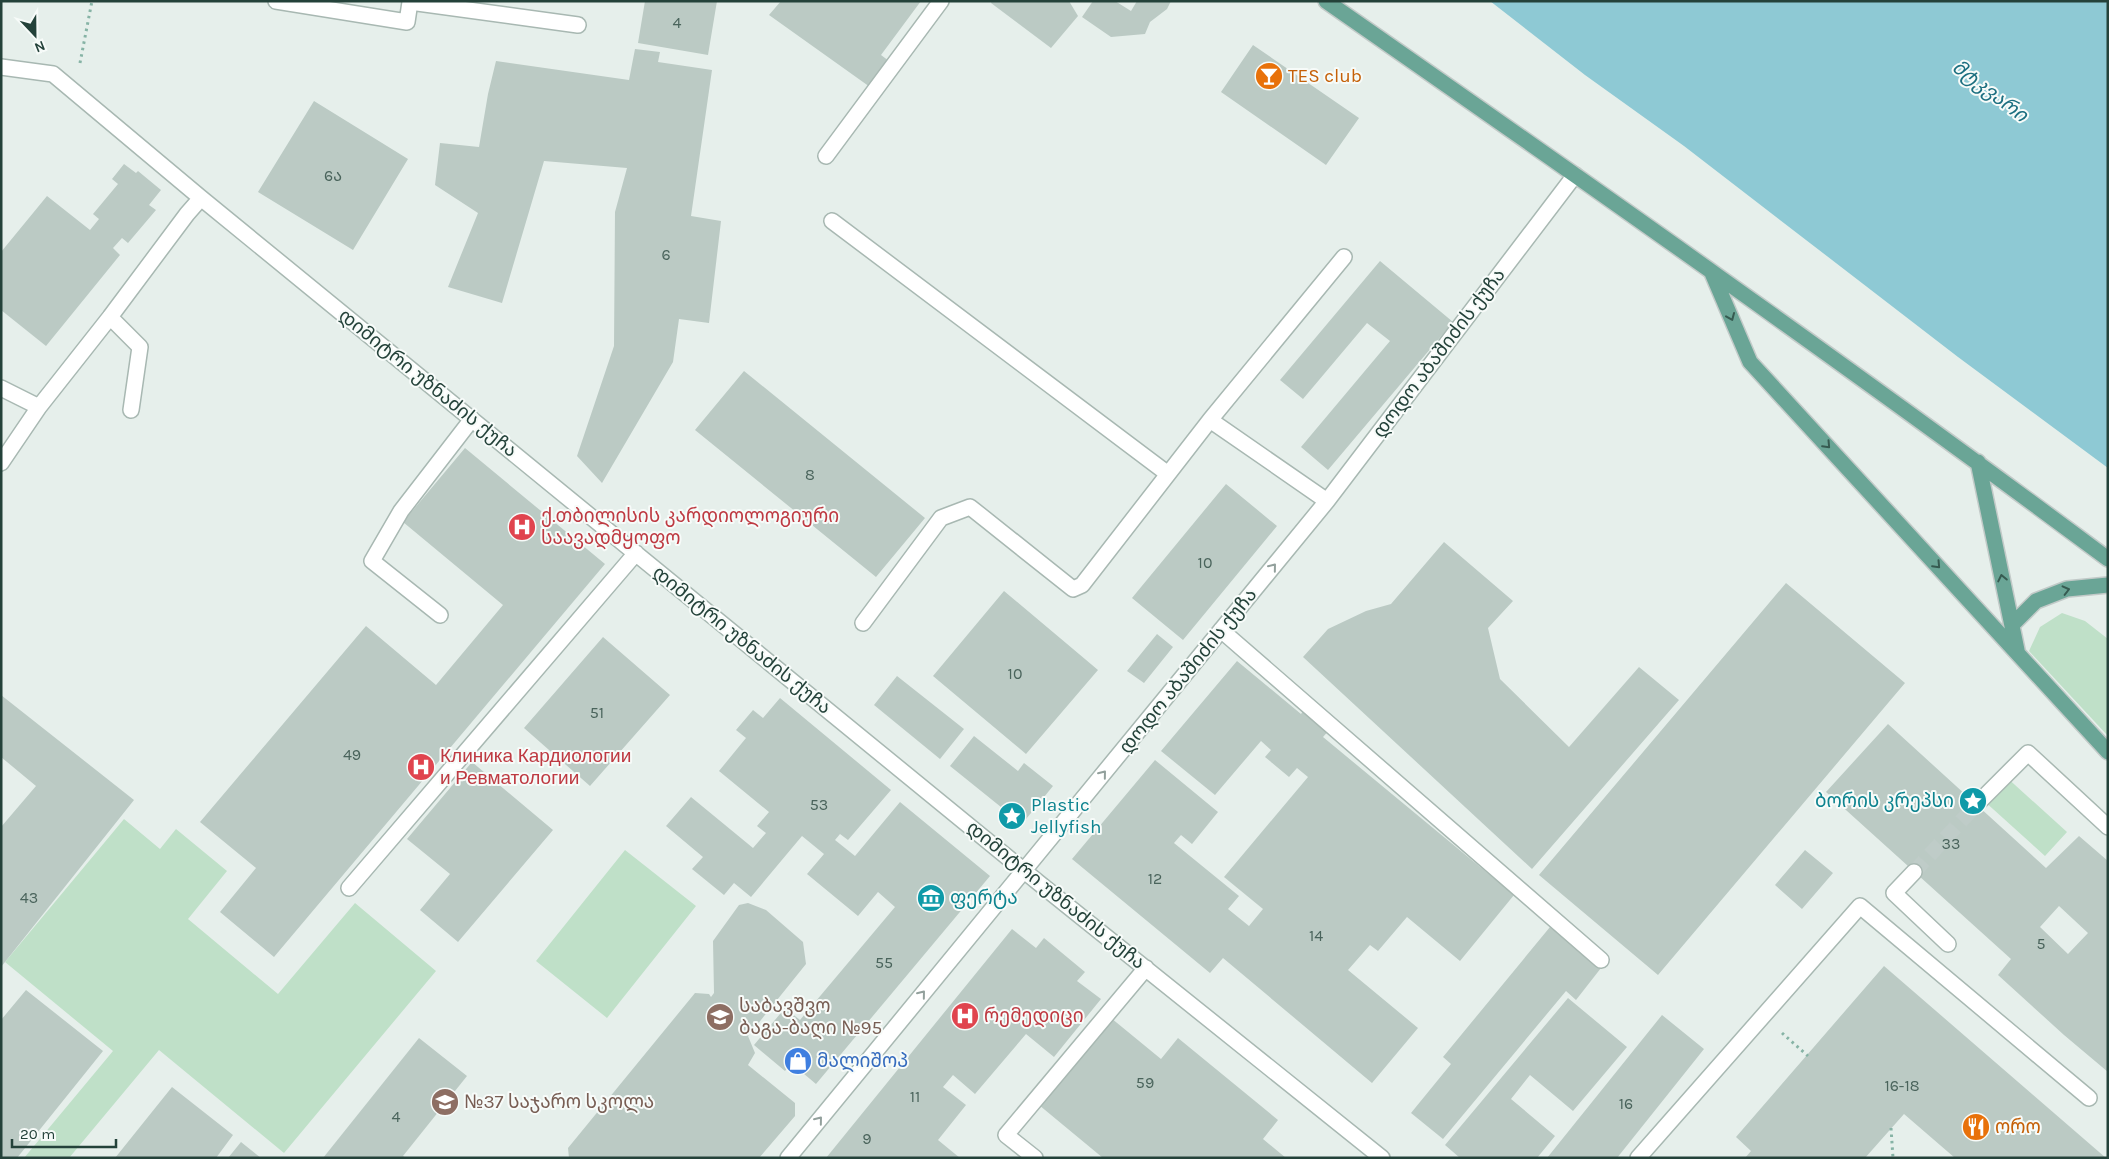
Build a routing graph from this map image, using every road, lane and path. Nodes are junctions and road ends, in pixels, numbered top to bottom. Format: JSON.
{"nodes":[{"id":1,"x":92,"y":1,"type":"edge"},
{"id":2,"x":276,"y":1,"type":"edge"},
{"id":3,"x":941,"y":1,"type":"edge"},
{"id":4,"x":1326,"y":1,"type":"edge"},
{"id":5,"x":410,"y":2,"type":"edge"},
{"id":6,"x":578,"y":25,"type":"dead end"},
{"id":7,"x":1,"y":67,"type":"edge"},
{"id":8,"x":76,"y":93,"type":"junction"},
{"id":9,"x":826,"y":156,"type":"dead end"},
{"id":10,"x":1575,"y":175,"type":"junction"},
{"id":11,"x":201,"y":198,"type":"junction"},
{"id":12,"x":832,"y":221,"type":"dead end"},
{"id":13,"x":1344,"y":256,"type":"dead end"},
{"id":14,"x":1712,"y":272,"type":"junction"},
{"id":15,"x":110,"y":317,"type":"junction"},
{"id":16,"x":1,"y":388,"type":"edge"},
{"id":17,"x":39,"y":407,"type":"junction"},
{"id":18,"x":131,"y":410,"type":"dead end"},
{"id":19,"x":472,"y":419,"type":"junction"},
{"id":20,"x":1210,"y":420,"type":"junction"},
{"id":21,"x":1978,"y":462,"type":"junction"},
{"id":22,"x":1,"y":463,"type":"edge"},
{"id":23,"x":1168,"y":474,"type":"junction"},
{"id":24,"x":1327,"y":501,"type":"junction"},
{"id":25,"x":636,"y":553,"type":"junction"},
{"id":26,"x":2108,"y":560,"type":"edge"},
{"id":27,"x":2108,"y":585,"type":"edge"},
{"id":28,"x":440,"y":615,"type":"dead end"},
{"id":29,"x":863,"y":623,"type":"dead end"},
{"id":30,"x":2012,"y":625,"type":"junction"},
{"id":31,"x":1222,"y":630,"type":"junction"},
{"id":32,"x":2017,"y":652,"type":"junction"},
{"id":33,"x":2108,"y":752,"type":"edge"},
{"id":34,"x":1976,"y":805,"type":"tunnel mouth"},
{"id":35,"x":2108,"y":827,"type":"edge"},
{"id":36,"x":1024,"y":870,"type":"junction"},
{"id":37,"x":1914,"y":872,"type":"tunnel mouth"},
{"id":38,"x":349,"y":888,"type":"dead end"},
{"id":39,"x":1948,"y":944,"type":"dead end"},
{"id":40,"x":1601,"y":960,"type":"dead end"},
{"id":41,"x":1146,"y":968,"type":"junction"},
{"id":42,"x":1762,"y":1016,"type":"junction"},
{"id":43,"x":1808,"y":1056,"type":"dead end"},
{"id":44,"x":2089,"y":1098,"type":"dead end"},
{"id":45,"x":1891,"y":1128,"type":"dead end"},
{"id":46,"x":788,"y":1158,"type":"edge"},
{"id":47,"x":1035,"y":1158,"type":"edge"},
{"id":48,"x":1382,"y":1158,"type":"edge"},
{"id":49,"x":1638,"y":1158,"type":"edge"},
{"id":50,"x":1893,"y":1158,"type":"edge"}],
"edges":[{"from":1,"to":8,"type":"path"},
{"from":2,"to":5,"type":"street"},
{"from":3,"to":9,"type":"street"},
{"from":4,"to":10,"type":"main road"},
{"from":5,"to":6,"type":"street"},
{"from":7,"to":8,"type":"street","name":"დიმიტრი უზნაძის ქუჩა"},
{"from":8,"to":11,"type":"street","name":"დიმიტრი უზნაძის ქუჩა"},
{"from":10,"to":14,"type":"main road"},
{"from":10,"to":24,"type":"street","name":"დოდო აბაშიძის ქუჩა"},
{"from":11,"to":15,"type":"street"},
{"from":11,"to":19,"type":"street","name":"დიმიტრი უზნაძის ქუჩა"},
{"from":12,"to":23,"type":"street"},
{"from":13,"to":20,"type":"street"},
{"from":14,"to":21,"type":"main road"},
{"from":14,"to":32,"type":"main road","one_way":true},
{"from":15,"to":17,"type":"street"},
{"from":15,"to":18,"type":"street"},
{"from":16,"to":17,"type":"street"},
{"from":17,"to":22,"type":"street"},
{"from":19,"to":25,"type":"street","name":"დიმიტრი უზნაძის ქუჩა"},
{"from":19,"to":28,"type":"street"},
{"from":20,"to":23,"type":"street"},
{"from":20,"to":24,"type":"street"},
{"from":21,"to":26,"type":"main road"},
{"from":30,"to":21,"type":"main road","one_way":true},
{"from":23,"to":29,"type":"street"},
{"from":31,"to":24,"type":"street","name":"დოდო აბაშიძის ქუჩა","one_way":true},
{"from":25,"to":36,"type":"street","name":"დიმიტრი უზნაძის ქუჩა"},
{"from":25,"to":38,"type":"street"},
{"from":30,"to":27,"type":"main road","one_way":true},
{"from":30,"to":32,"type":"main road"},
{"from":36,"to":31,"type":"street","name":"დოდო აბაშიძის ქუჩა","one_way":true},
{"from":31,"to":40,"type":"street"},
{"from":32,"to":33,"type":"main road"},
{"from":34,"to":35,"type":"street"},
{"from":36,"to":41,"type":"street","name":"დიმიტრი უზნაძის ქუჩა"},
{"from":46,"to":36,"type":"street","name":"დოდო აბაშიძის ქუჩა","one_way":true},
{"from":37,"to":39,"type":"street"},
{"from":41,"to":47,"type":"street"},
{"from":41,"to":48,"type":"street","name":"დიმიტრი უზნაძის ქუჩა"},
{"from":42,"to":43,"type":"path"},
{"from":42,"to":44,"type":"street"},
{"from":42,"to":49,"type":"street"},
{"from":45,"to":50,"type":"path"}]}
